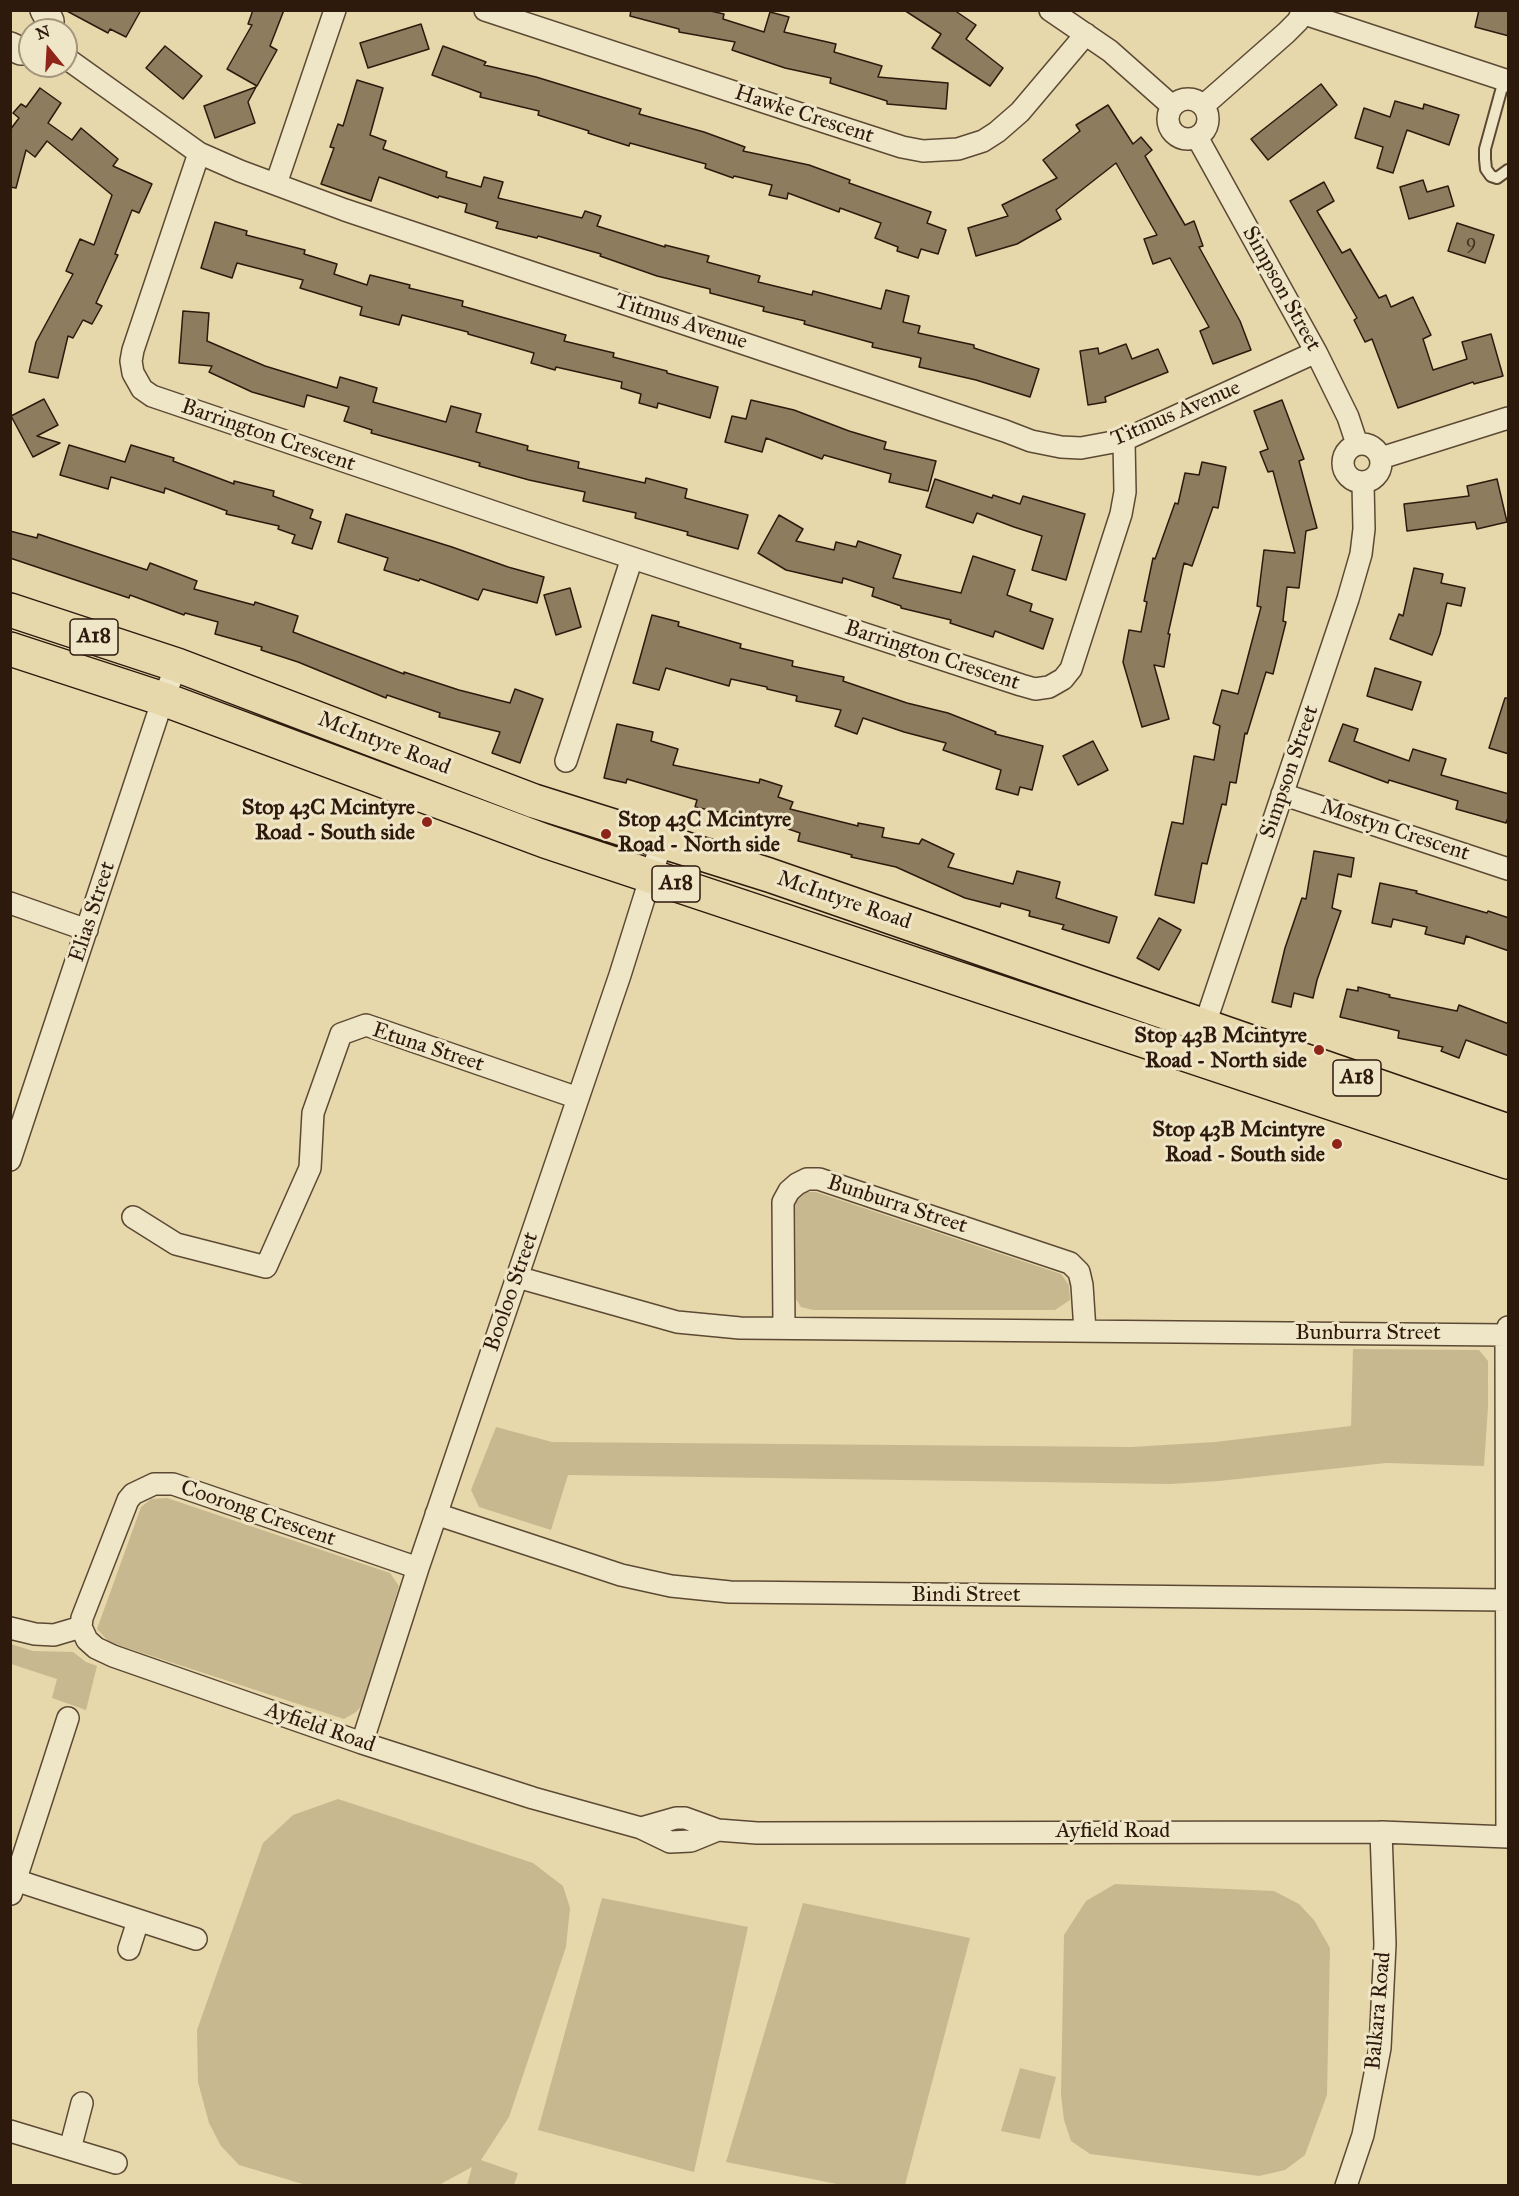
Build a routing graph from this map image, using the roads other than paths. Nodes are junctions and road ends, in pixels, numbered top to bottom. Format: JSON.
{"nodes":[{"id":1,"x":335,"y":10,"type":"edge"},
{"id":2,"x":485,"y":10,"type":"edge"},
{"id":3,"x":1050,"y":10,"type":"edge"},
{"id":4,"x":1302,"y":12,"type":"edge"},
{"id":5,"x":1086,"y":34,"type":"junction"},
{"id":6,"x":78,"y":67,"type":"edge"},
{"id":7,"x":1506,"y":80,"type":"edge"},
{"id":8,"x":1172,"y":106,"type":"junction"},
{"id":9,"x":1203,"y":106,"type":"junction"},
{"id":10,"x":1197,"y":137,"type":"junction"},
{"id":11,"x":199,"y":153,"type":"junction"},
{"id":12,"x":1509,"y":170,"type":"edge"},
{"id":13,"x":276,"y":184,"type":"junction"},
{"id":14,"x":1316,"y":352,"type":"junction"},
{"id":15,"x":1509,"y":418,"type":"edge"},
{"id":16,"x":1124,"y":441,"type":"junction"},
{"id":17,"x":1357,"y":444,"type":"junction"},
{"id":18,"x":1381,"y":458,"type":"junction"},
{"id":19,"x":1363,"y":483,"type":"junction"},
{"id":20,"x":632,"y":558,"type":"junction"},
{"id":21,"x":10,"y":610,"type":"edge"},
{"id":22,"x":10,"y":650,"type":"edge"},
{"id":23,"x":177,"y":665,"type":"junction"},
{"id":24,"x":163,"y":699,"type":"junction"},
{"id":25,"x":566,"y":761,"type":"dead end"},
{"id":26,"x":1282,"y":794,"type":"junction"},
{"id":27,"x":662,"y":842,"type":"junction"},
{"id":28,"x":1509,"y":868,"type":"edge"},
{"id":29,"x":650,"y":876,"type":"junction"},
{"id":30,"x":10,"y":903,"type":"edge"},
{"id":31,"x":87,"y":930,"type":"junction"},
{"id":32,"x":1205,"y":1025,"type":"junction"},
{"id":33,"x":1194,"y":1056,"type":"junction"},
{"id":34,"x":578,"y":1098,"type":"junction"},
{"id":35,"x":1509,"y":1131,"type":"edge"},
{"id":36,"x":10,"y":1160,"type":"edge"},
{"id":37,"x":1509,"y":1162,"type":"edge"},
{"id":38,"x":133,"y":1217,"type":"dead end"},
{"id":39,"x":517,"y":1277,"type":"junction"},
{"id":40,"x":784,"y":1328,"type":"junction"},
{"id":41,"x":1085,"y":1331,"type":"junction"},
{"id":42,"x":1508,"y":1331,"type":"edge"},
{"id":43,"x":436,"y":1514,"type":"junction"},
{"id":44,"x":418,"y":1568,"type":"junction"},
{"id":45,"x":1507,"y":1600,"type":"junction"},
{"id":46,"x":81,"y":1627,"type":"junction"},
{"id":47,"x":10,"y":1628,"type":"edge"},
{"id":48,"x":68,"y":1718,"type":"dead end"},
{"id":49,"x":362,"y":1743,"type":"junction"},
{"id":50,"x":1381,"y":1832,"type":"junction"},
{"id":51,"x":1508,"y":1836,"type":"edge"},
{"id":52,"x":13,"y":1887,"type":"edge"},
{"id":53,"x":138,"y":1921,"type":"junction"},
{"id":54,"x":196,"y":1939,"type":"dead end"},
{"id":55,"x":129,"y":1949,"type":"dead end"},
{"id":56,"x":82,"y":2103,"type":"dead end"},
{"id":57,"x":10,"y":2131,"type":"edge"},
{"id":58,"x":70,"y":2149,"type":"junction"},
{"id":59,"x":116,"y":2163,"type":"dead end"},
{"id":60,"x":1346,"y":2186,"type":"edge"}],
"edges":[{"from":1,"to":13,"type":"street"},
{"from":2,"to":5,"type":"street","name":"Hawke Crescent"},
{"from":3,"to":5,"type":"street"},
{"from":4,"to":7,"type":"street"},
{"from":4,"to":9,"type":"street"},
{"from":5,"to":8,"type":"street"},
{"from":6,"to":11,"type":"street","name":"Titmus Avenue"},
{"from":7,"to":12,"type":"lane"},
{"from":8,"to":9,"type":"street"},
{"from":8,"to":10,"type":"street"},
{"from":9,"to":10,"type":"street"},
{"from":10,"to":14,"type":"street","name":"Simpson Street"},
{"from":11,"to":13,"type":"street","name":"Titmus Avenue"},
{"from":11,"to":20,"type":"street","name":"Barrington Crescent"},
{"from":13,"to":16,"type":"street","name":"Titmus Avenue"},
{"from":14,"to":16,"type":"street","name":"Titmus Avenue"},
{"from":14,"to":17,"type":"street","name":"Simpson Street"},
{"from":15,"to":18,"type":"street"},
{"from":16,"to":20,"type":"street","name":"Barrington Crescent"},
{"from":17,"to":18,"type":"street"},
{"from":17,"to":19,"type":"street"},
{"from":18,"to":19,"type":"street"},
{"from":19,"to":26,"type":"street","name":"Simpson Street"},
{"from":20,"to":25,"type":"street"},
{"from":21,"to":23,"type":"main road","name":"McIntyre Road","number":"A18"},
{"from":22,"to":24,"type":"main road","name":"McIntyre Road","number":"A18"},
{"from":23,"to":24,"type":"street","name":"Elias Street"},
{"from":23,"to":27,"type":"main road","name":"McIntyre Road","number":"A18"},
{"from":24,"to":29,"type":"main road","name":"McIntyre Road","number":"A18"},
{"from":24,"to":31,"type":"street","name":"Elias Street"},
{"from":26,"to":28,"type":"street","name":"Mostyn Crescent"},
{"from":26,"to":32,"type":"street","name":"Simpson Street"},
{"from":27,"to":29,"type":"street","name":"Booloo Street"},
{"from":27,"to":32,"type":"main road","name":"McIntyre Road","number":"A18"},
{"from":29,"to":33,"type":"main road","name":"McIntyre Road","number":"A18"},
{"from":29,"to":34,"type":"street","name":"Booloo Street"},
{"from":30,"to":31,"type":"street"},
{"from":31,"to":36,"type":"street","name":"Elias Street"},
{"from":32,"to":33,"type":"street","name":"Simpson Street"},
{"from":32,"to":35,"type":"main road","name":"McIntyre Road","number":"A18"},
{"from":33,"to":37,"type":"main road","name":"McIntyre Road","number":"A18"},
{"from":34,"to":38,"type":"street","name":"Etuna Street"},
{"from":34,"to":39,"type":"street","name":"Booloo Street"},
{"from":39,"to":40,"type":"street","name":"Bunburra Street"},
{"from":39,"to":43,"type":"street","name":"Booloo Street"},
{"from":40,"to":41,"type":"street","name":"Bunburra Street"},
{"from":40,"to":41,"type":"street","name":"Bunburra Street"},
{"from":41,"to":42,"type":"street","name":"Bunburra Street"},
{"from":42,"to":45,"type":"street"},
{"from":43,"to":44,"type":"street","name":"Booloo Street"},
{"from":43,"to":45,"type":"street","name":"Bindi Street"},
{"from":44,"to":46,"type":"street","name":"Coorong Crescent"},
{"from":44,"to":49,"type":"street","name":"Booloo Street"},
{"from":45,"to":51,"type":"street"},
{"from":46,"to":47,"type":"street"},
{"from":46,"to":49,"type":"street","name":"Ayfield Road"},
{"from":48,"to":52,"type":"street"},
{"from":49,"to":50,"type":"street","name":"Ayfield Road"},
{"from":50,"to":51,"type":"street","name":"Ayfield Road"},
{"from":50,"to":60,"type":"street","name":"Balkara Road"},
{"from":52,"to":53,"type":"street"},
{"from":53,"to":54,"type":"street"},
{"from":53,"to":55,"type":"street"},
{"from":56,"to":58,"type":"street"},
{"from":57,"to":58,"type":"street"},
{"from":58,"to":59,"type":"street"}]}
